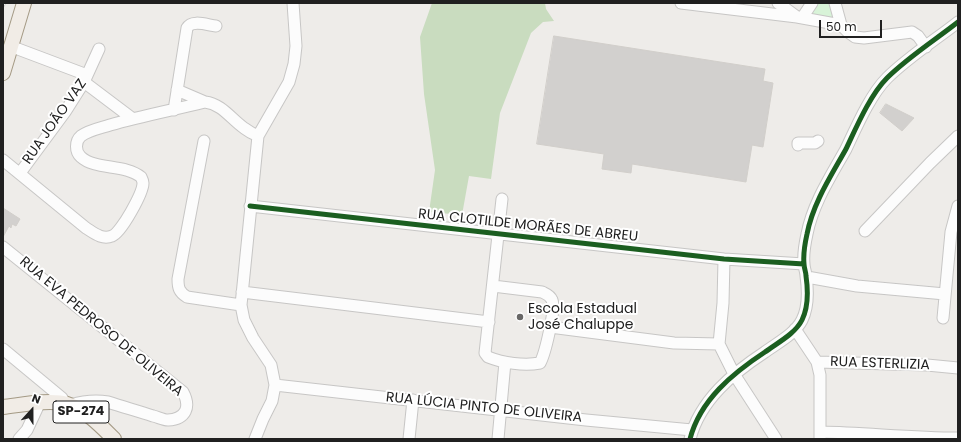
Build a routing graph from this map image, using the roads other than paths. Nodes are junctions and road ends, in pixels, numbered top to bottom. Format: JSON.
{"nodes":[{"id":1,"x":16,"y":3,"type":"edge"},
{"id":2,"x":24,"y":3,"type":"edge"},
{"id":3,"x":293,"y":3,"type":"edge"},
{"id":4,"x":681,"y":3,"type":"edge"},
{"id":5,"x":778,"y":3,"type":"edge"},
{"id":6,"x":812,"y":3,"type":"edge"},
{"id":7,"x":835,"y":3,"type":"edge"},
{"id":8,"x":799,"y":17,"type":"junction"},
{"id":9,"x":958,"y":22,"type":"edge"},
{"id":10,"x":841,"y":25,"type":"junction"},
{"id":11,"x":216,"y":26,"type":"dead end"},
{"id":12,"x":5,"y":46,"type":"edge"},
{"id":13,"x":926,"y":47,"type":"junction"},
{"id":14,"x":99,"y":49,"type":"dead end"},
{"id":15,"x":3,"y":73,"type":"edge"},
{"id":16,"x":86,"y":79,"type":"junction"},
{"id":17,"x":177,"y":90,"type":"junction"},
{"id":18,"x":205,"y":102,"type":"junction"},
{"id":19,"x":174,"y":110,"type":"junction"},
{"id":20,"x":133,"y":119,"type":"junction"},
{"id":21,"x":258,"y":136,"type":"junction"},
{"id":22,"x":958,"y":136,"type":"edge"},
{"id":23,"x":204,"y":141,"type":"dead end"},
{"id":24,"x":818,"y":141,"type":"dead end"},
{"id":25,"x":798,"y":145,"type":"dead end"},
{"id":26,"x":3,"y":160,"type":"edge"},
{"id":27,"x":20,"y":173,"type":"junction"},
{"id":28,"x":502,"y":199,"type":"dead end"},
{"id":29,"x":250,"y":206,"type":"junction"},
{"id":30,"x":958,"y":206,"type":"edge"},
{"id":31,"x":865,"y":231,"type":"dead end"},
{"id":32,"x":499,"y":235,"type":"junction"},
{"id":33,"x":3,"y":247,"type":"edge"},
{"id":34,"x":724,"y":259,"type":"junction"},
{"id":35,"x":804,"y":264,"type":"junction"},
{"id":36,"x":806,"y":277,"type":"junction"},
{"id":37,"x":493,"y":286,"type":"junction"},
{"id":38,"x":242,"y":292,"type":"junction"},
{"id":39,"x":945,"y":294,"type":"junction"},
{"id":40,"x":241,"y":305,"type":"junction"},
{"id":41,"x":943,"y":318,"type":"dead end"},
{"id":42,"x":489,"y":322,"type":"junction"},
{"id":43,"x":550,"y":327,"type":"junction"},
{"id":44,"x":795,"y":329,"type":"junction"},
{"id":45,"x":719,"y":344,"type":"junction"},
{"id":46,"x":3,"y":349,"type":"edge"},
{"id":47,"x":505,"y":362,"type":"junction"},
{"id":48,"x":817,"y":362,"type":"junction"},
{"id":49,"x":958,"y":368,"type":"edge"},
{"id":50,"x":734,"y":374,"type":"junction"},
{"id":51,"x":275,"y":385,"type":"junction"},
{"id":52,"x":413,"y":400,"type":"junction"},
{"id":53,"x":40,"y":402,"type":"junction"},
{"id":54,"x":68,"y":404,"type":"junction"},
{"id":55,"x":3,"y":407,"type":"edge"},
{"id":56,"x":500,"y":410,"type":"junction"},
{"id":57,"x":691,"y":435,"type":"edge"},
{"id":58,"x":821,"y":435,"type":"edge"},
{"id":59,"x":958,"y":438,"type":"edge"},
{"id":60,"x":19,"y":439,"type":"edge"},
{"id":61,"x":114,"y":439,"type":"edge"},
{"id":62,"x":255,"y":439,"type":"edge"},
{"id":63,"x":409,"y":439,"type":"edge"},
{"id":64,"x":498,"y":439,"type":"edge"},
{"id":65,"x":776,"y":439,"type":"edge"},
{"id":66,"x":929,"y":439,"type":"edge"}],
"edges":[{"from":1,"to":12,"type":"main road"},
{"from":2,"to":12,"type":"main road"},
{"from":3,"to":21,"type":"street"},
{"from":4,"to":8,"type":"street"},
{"from":5,"to":8,"type":"street"},
{"from":6,"to":8,"type":"street"},
{"from":7,"to":10,"type":"street"},
{"from":8,"to":10,"type":"street"},
{"from":9,"to":13,"type":"street"},
{"from":10,"to":13,"type":"street"},
{"from":11,"to":17,"type":"street"},
{"from":12,"to":15,"type":"main road"},
{"from":12,"to":16,"type":"street"},
{"from":13,"to":35,"type":"street"},
{"from":14,"to":16,"type":"street","name":"RUA JOÃO VAZ"},
{"from":16,"to":20,"type":"street"},
{"from":16,"to":27,"type":"street","name":"RUA JOÃO VAZ"},
{"from":17,"to":18,"type":"street"},
{"from":17,"to":19,"type":"street"},
{"from":18,"to":19,"type":"street"},
{"from":18,"to":21,"type":"street"},
{"from":19,"to":20,"type":"street"},
{"from":20,"to":27,"type":"street"},
{"from":21,"to":29,"type":"street"},
{"from":22,"to":31,"type":"street"},
{"from":23,"to":40,"type":"street"},
{"from":24,"to":25,"type":"street"},
{"from":26,"to":27,"type":"street"},
{"from":28,"to":32,"type":"street"},
{"from":29,"to":32,"type":"street","name":"RUA CLOTILDE MORÃES DE ABREU"},
{"from":29,"to":38,"type":"street"},
{"from":30,"to":39,"type":"street"},
{"from":32,"to":34,"type":"street","name":"RUA CLOTILDE MORÃES DE ABREU"},
{"from":32,"to":37,"type":"street"},
{"from":33,"to":54,"type":"street","name":"RUA EVA PEDROSO DE OLIVEIRA"},
{"from":34,"to":35,"type":"street","name":"RUA CLOTILDE MORÃES DE ABREU"},
{"from":34,"to":45,"type":"street"},
{"from":35,"to":36,"type":"street"},
{"from":36,"to":39,"type":"street"},
{"from":36,"to":44,"type":"street"},
{"from":37,"to":42,"type":"street"},
{"from":37,"to":43,"type":"street"},
{"from":38,"to":40,"type":"street"},
{"from":38,"to":42,"type":"street"},
{"from":39,"to":41,"type":"street"},
{"from":40,"to":51,"type":"street"},
{"from":42,"to":47,"type":"street"},
{"from":43,"to":45,"type":"street"},
{"from":43,"to":47,"type":"street"},
{"from":44,"to":48,"type":"street","name":"RUA ESTERLIZIA"},
{"from":44,"to":50,"type":"street"},
{"from":45,"to":50,"type":"street"},
{"from":46,"to":54,"type":"street"},
{"from":47,"to":56,"type":"street"},
{"from":48,"to":49,"type":"street","name":"RUA ESTERLIZIA"},
{"from":48,"to":58,"type":"street"},
{"from":50,"to":57,"type":"street"},
{"from":50,"to":65,"type":"street"},
{"from":51,"to":52,"type":"street","name":"RUA LÚCIA PINTO DE OLIVEIRA"},
{"from":51,"to":62,"type":"street"},
{"from":52,"to":56,"type":"street","name":"RUA LÚCIA PINTO DE OLIVEIRA"},
{"from":52,"to":63,"type":"street"},
{"from":53,"to":54,"type":"main road","number":"SP-274"},
{"from":53,"to":55,"type":"main road","number":"SP-274"},
{"from":53,"to":60,"type":"street"},
{"from":54,"to":61,"type":"main road","number":"SP-274"},
{"from":56,"to":57,"type":"street","name":"RUA LÚCIA PINTO DE OLIVEIRA"},
{"from":56,"to":64,"type":"street"},
{"from":58,"to":66,"type":"street"},
{"from":59,"to":66,"type":"street"}]}
